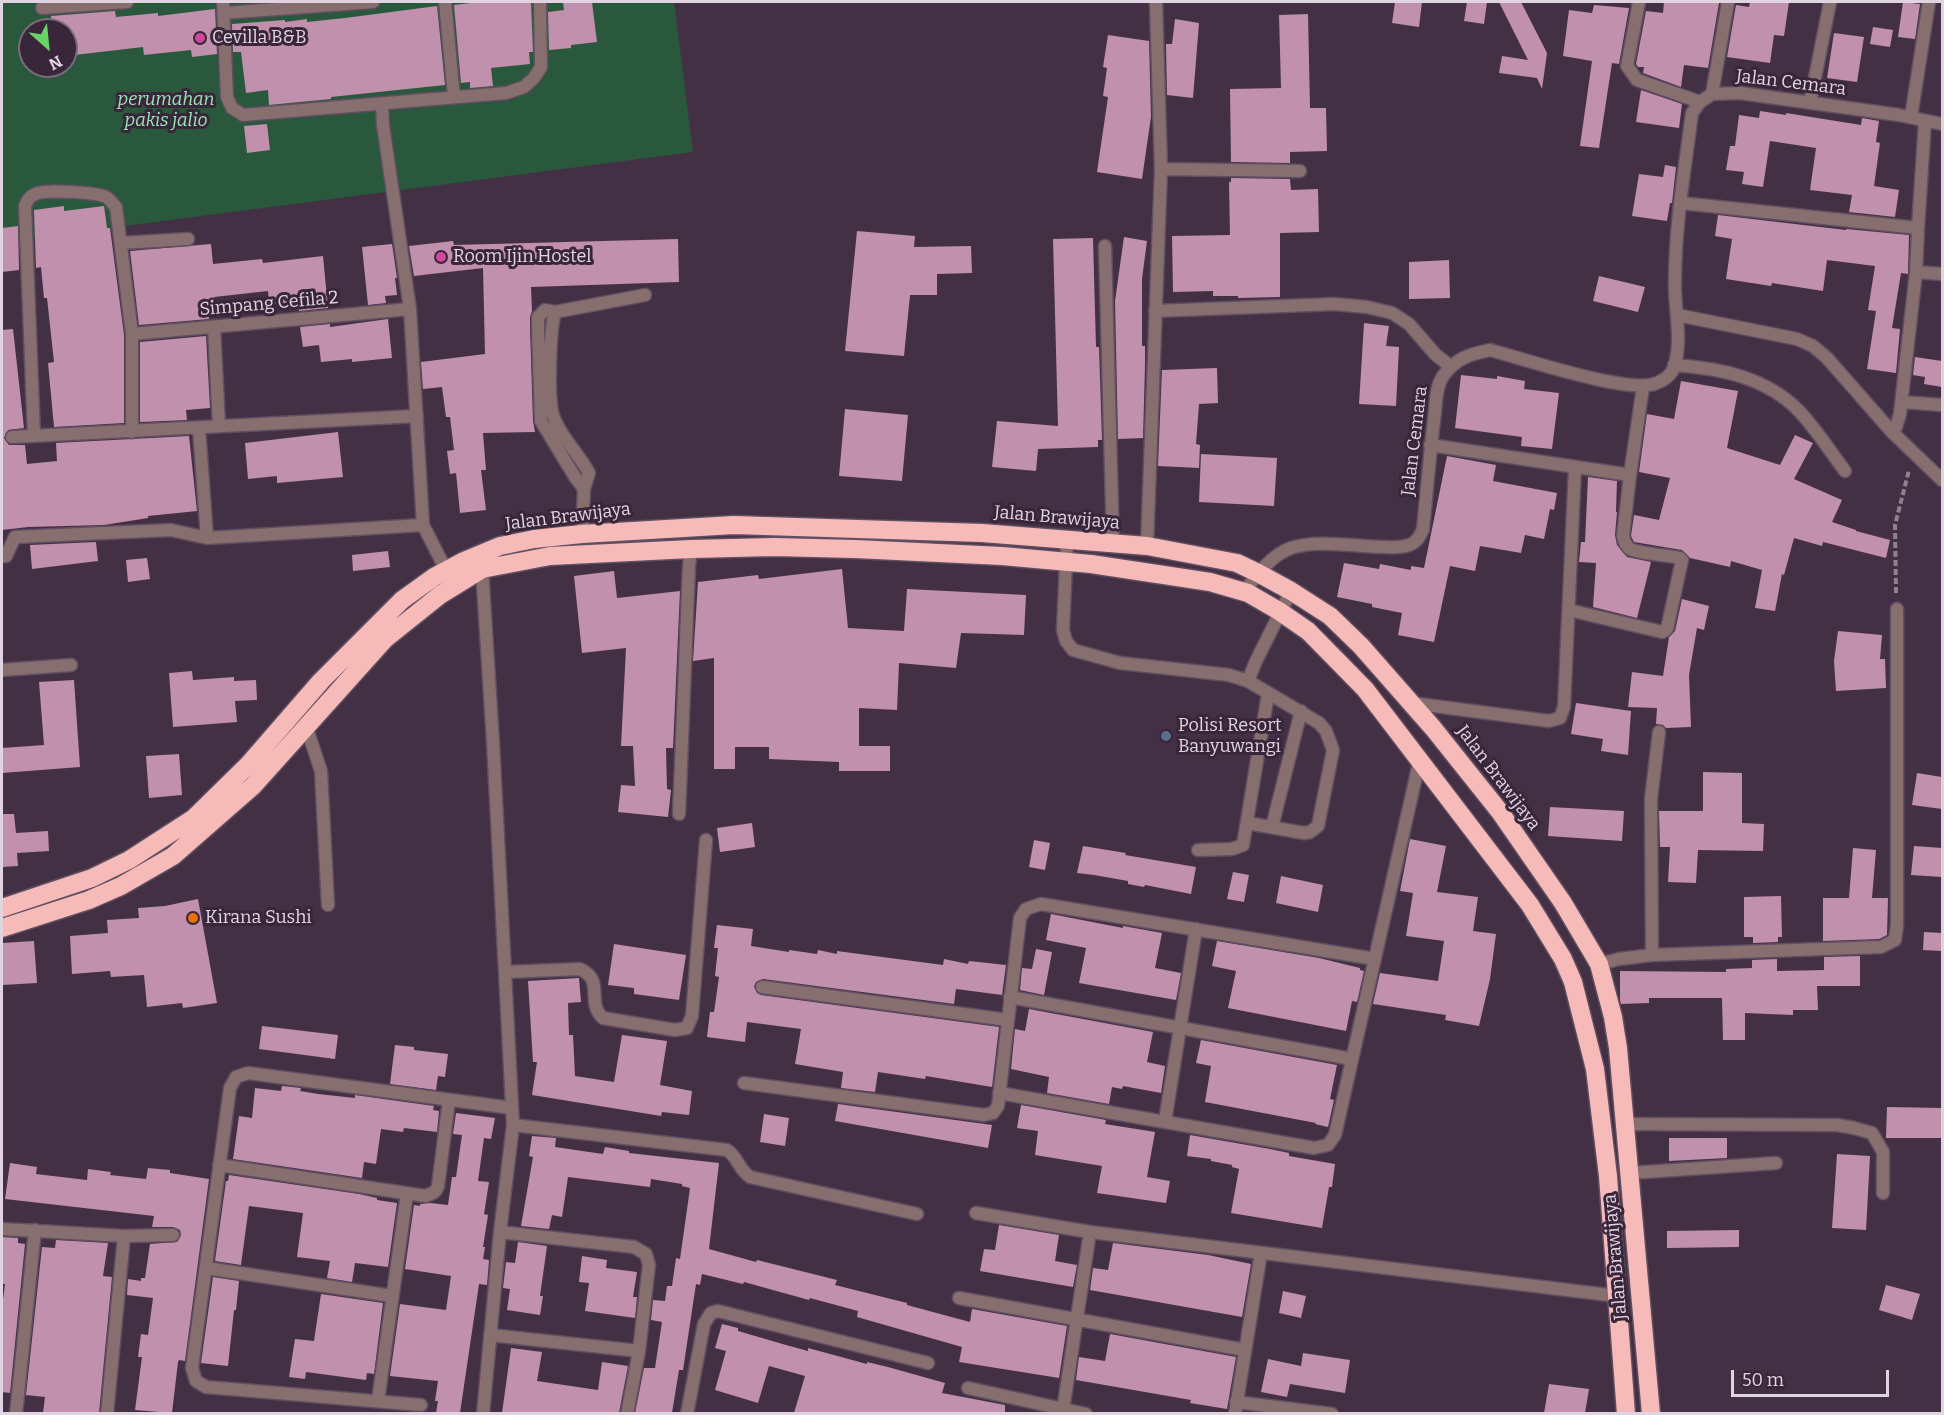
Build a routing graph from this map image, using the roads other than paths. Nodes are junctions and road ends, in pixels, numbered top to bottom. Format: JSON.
{"nodes":[{"id":1,"x":128,"y":2,"type":"edge"},
{"id":2,"x":373,"y":2,"type":"edge"},
{"id":3,"x":445,"y":2,"type":"edge"},
{"id":4,"x":540,"y":2,"type":"edge"},
{"id":5,"x":1156,"y":2,"type":"edge"},
{"id":6,"x":1639,"y":2,"type":"edge"},
{"id":7,"x":1728,"y":2,"type":"edge"},
{"id":8,"x":1830,"y":2,"type":"edge"},
{"id":9,"x":1929,"y":2,"type":"edge"},
{"id":10,"x":90,"y":3,"type":"edge"},
{"id":11,"x":223,"y":7,"type":"edge"},
{"id":12,"x":42,"y":8,"type":"dead end"},
{"id":13,"x":1712,"y":94,"type":"junction"},
{"id":14,"x":454,"y":97,"type":"junction"},
{"id":15,"x":1700,"y":102,"type":"junction"},
{"id":16,"x":1810,"y":103,"type":"junction"},
{"id":17,"x":382,"y":104,"type":"junction"},
{"id":18,"x":1911,"y":117,"type":"junction"},
{"id":19,"x":1925,"y":121,"type":"junction"},
{"id":20,"x":1942,"y":124,"type":"edge"},
{"id":21,"x":1161,"y":169,"type":"junction"},
{"id":22,"x":1300,"y":171,"type":"dead end"},
{"id":23,"x":1681,"y":203,"type":"junction"},
{"id":24,"x":1918,"y":228,"type":"junction"},
{"id":25,"x":188,"y":239,"type":"dead end"},
{"id":26,"x":121,"y":243,"type":"junction"},
{"id":27,"x":1105,"y":246,"type":"dead end"},
{"id":28,"x":1916,"y":272,"type":"junction"},
{"id":29,"x":1942,"y":274,"type":"edge"},
{"id":30,"x":645,"y":295,"type":"dead end"},
{"id":31,"x":410,"y":309,"type":"junction"},
{"id":32,"x":1155,"y":311,"type":"junction"},
{"id":33,"x":1677,"y":315,"type":"junction"},
{"id":34,"x":214,"y":327,"type":"junction"},
{"id":35,"x":132,"y":334,"type":"junction"},
{"id":36,"x":1675,"y":362,"type":"junction"},
{"id":37,"x":1451,"y":367,"type":"junction"},
{"id":38,"x":1642,"y":387,"type":"junction"},
{"id":39,"x":1902,"y":402,"type":"junction"},
{"id":40,"x":1942,"y":405,"type":"edge"},
{"id":41,"x":417,"y":416,"type":"junction"},
{"id":42,"x":219,"y":426,"type":"junction"},
{"id":43,"x":199,"y":428,"type":"junction"},
{"id":44,"x":132,"y":432,"type":"junction"},
{"id":45,"x":1892,"y":432,"type":"junction"},
{"id":46,"x":12,"y":436,"type":"dead end"},
{"id":47,"x":34,"y":436,"type":"junction"},
{"id":48,"x":1430,"y":445,"type":"junction"},
{"id":49,"x":1575,"y":467,"type":"junction"},
{"id":50,"x":1845,"y":471,"type":"dead end"},
{"id":51,"x":1630,"y":475,"type":"junction"},
{"id":52,"x":1942,"y":480,"type":"edge"},
{"id":53,"x":423,"y":525,"type":"junction"},
{"id":54,"x":582,"y":534,"type":"junction"},
{"id":55,"x":207,"y":538,"type":"junction"},
{"id":56,"x":1066,"y":540,"type":"junction"},
{"id":57,"x":1113,"y":544,"type":"junction"},
{"id":58,"x":1147,"y":546,"type":"junction"},
{"id":59,"x":691,"y":549,"type":"junction"},
{"id":60,"x":2,"y":556,"type":"edge"},
{"id":61,"x":1065,"y":562,"type":"junction"},
{"id":62,"x":482,"y":569,"type":"junction"},
{"id":63,"x":446,"y":570,"type":"junction"},
{"id":64,"x":1258,"y":573,"type":"junction"},
{"id":65,"x":1291,"y":591,"type":"junction"},
{"id":66,"x":1244,"y":592,"type":"junction"},
{"id":67,"x":1897,"y":609,"type":"road end"},
{"id":68,"x":1569,"y":610,"type":"junction"},
{"id":69,"x":1279,"y":611,"type":"junction"},
{"id":70,"x":71,"y":665,"type":"dead end"},
{"id":71,"x":2,"y":670,"type":"edge"},
{"id":72,"x":1248,"y":681,"type":"junction"},
{"id":73,"x":1268,"y":694,"type":"junction"},
{"id":74,"x":1411,"y":703,"type":"junction"},
{"id":75,"x":1301,"y":711,"type":"junction"},
{"id":76,"x":306,"y":726,"type":"junction"},
{"id":77,"x":1659,"y":732,"type":"dead end"},
{"id":78,"x":1420,"y":759,"type":"junction"},
{"id":79,"x":679,"y":814,"type":"dead end"},
{"id":80,"x":1247,"y":823,"type":"junction"},
{"id":81,"x":1272,"y":827,"type":"junction"},
{"id":82,"x":705,"y":840,"type":"dead end"},
{"id":83,"x":1198,"y":850,"type":"dead end"},
{"id":84,"x":328,"y":905,"type":"dead end"},
{"id":85,"x":2,"y":908,"type":"edge"},
{"id":86,"x":2,"y":928,"type":"edge"},
{"id":87,"x":1196,"y":929,"type":"junction"},
{"id":88,"x":1652,"y":955,"type":"junction"},
{"id":89,"x":1375,"y":959,"type":"junction"},
{"id":90,"x":1599,"y":964,"type":"junction"},
{"id":91,"x":505,"y":972,"type":"junction"},
{"id":92,"x":762,"y":987,"type":"dead end"},
{"id":93,"x":1010,"y":997,"type":"junction"},
{"id":94,"x":1008,"y":1020,"type":"junction"},
{"id":95,"x":1181,"y":1028,"type":"junction"},
{"id":96,"x":1352,"y":1059,"type":"junction"},
{"id":97,"x":744,"y":1083,"type":"dead end"},
{"id":98,"x":999,"y":1093,"type":"junction"},
{"id":99,"x":449,"y":1100,"type":"junction"},
{"id":100,"x":512,"y":1108,"type":"junction"},
{"id":101,"x":1165,"y":1122,"type":"junction"},
{"id":102,"x":1625,"y":1124,"type":"junction"},
{"id":103,"x":513,"y":1125,"type":"junction"},
{"id":104,"x":1776,"y":1163,"type":"dead end"},
{"id":105,"x":219,"y":1165,"type":"junction"},
{"id":106,"x":1630,"y":1173,"type":"junction"},
{"id":107,"x":407,"y":1193,"type":"junction"},
{"id":108,"x":1883,"y":1193,"type":"dead end"},
{"id":109,"x":976,"y":1213,"type":"dead end"},
{"id":110,"x":917,"y":1214,"type":"dead end"},
{"id":111,"x":2,"y":1229,"type":"edge"},
{"id":112,"x":35,"y":1230,"type":"junction"},
{"id":113,"x":500,"y":1232,"type":"junction"},
{"id":114,"x":1090,"y":1232,"type":"junction"},
{"id":115,"x":173,"y":1235,"type":"dead end"},
{"id":116,"x":124,"y":1236,"type":"junction"},
{"id":117,"x":1261,"y":1253,"type":"junction"},
{"id":118,"x":206,"y":1268,"type":"junction"},
{"id":119,"x":392,"y":1296,"type":"junction"},
{"id":120,"x":1617,"y":1296,"type":"junction"},
{"id":121,"x":959,"y":1298,"type":"dead end"},
{"id":122,"x":1077,"y":1320,"type":"junction"},
{"id":123,"x":490,"y":1335,"type":"junction"},
{"id":124,"x":1245,"y":1350,"type":"junction"},
{"id":125,"x":639,"y":1351,"type":"junction"},
{"id":126,"x":928,"y":1363,"type":"dead end"},
{"id":127,"x":968,"y":1388,"type":"dead end"},
{"id":128,"x":378,"y":1401,"type":"junction"},
{"id":129,"x":422,"y":1405,"type":"dead end"},
{"id":130,"x":1235,"y":1408,"type":"edge"},
{"id":131,"x":1064,"y":1410,"type":"junction"},
{"id":132,"x":16,"y":1413,"type":"edge"},
{"id":133,"x":107,"y":1413,"type":"edge"},
{"id":134,"x":483,"y":1413,"type":"edge"},
{"id":135,"x":627,"y":1413,"type":"edge"},
{"id":136,"x":687,"y":1413,"type":"edge"},
{"id":137,"x":1086,"y":1413,"type":"edge"},
{"id":138,"x":1332,"y":1413,"type":"edge"},
{"id":139,"x":1626,"y":1413,"type":"edge"},
{"id":140,"x":1652,"y":1413,"type":"edge"}],
"edges":[{"from":1,"to":10,"type":"street"},
{"from":2,"to":11,"type":"street"},
{"from":3,"to":14,"type":"street"},
{"from":4,"to":14,"type":"street"},
{"from":5,"to":21,"type":"street"},
{"from":6,"to":15,"type":"street"},
{"from":7,"to":13,"type":"street"},
{"from":8,"to":16,"type":"street"},
{"from":9,"to":18,"type":"street"},
{"from":10,"to":12,"type":"street"},
{"from":11,"to":17,"type":"street"},
{"from":13,"to":15,"type":"street","name":"Jalan Cemara"},
{"from":13,"to":16,"type":"street","name":"Jalan Cemara"},
{"from":14,"to":17,"type":"street"},
{"from":15,"to":23,"type":"street"},
{"from":16,"to":18,"type":"street","name":"Jalan Cemara"},
{"from":17,"to":31,"type":"street"},
{"from":18,"to":19,"type":"street","name":"Jalan Cemara"},
{"from":19,"to":20,"type":"street","name":"Jalan Cemara"},
{"from":19,"to":24,"type":"street"},
{"from":21,"to":22,"type":"street"},
{"from":21,"to":32,"type":"street"},
{"from":23,"to":24,"type":"street"},
{"from":23,"to":33,"type":"street"},
{"from":24,"to":28,"type":"street"},
{"from":25,"to":26,"type":"street"},
{"from":26,"to":35,"type":"street"},
{"from":26,"to":47,"type":"street"},
{"from":27,"to":57,"type":"street"},
{"from":28,"to":29,"type":"street"},
{"from":28,"to":39,"type":"street"},
{"from":30,"to":54,"type":"street"},
{"from":31,"to":34,"type":"street","name":"Simpang Cefila 2"},
{"from":31,"to":41,"type":"street"},
{"from":32,"to":37,"type":"street"},
{"from":32,"to":58,"type":"street"},
{"from":33,"to":36,"type":"street"},
{"from":33,"to":45,"type":"street"},
{"from":34,"to":35,"type":"street","name":"Simpang Cefila 2"},
{"from":34,"to":42,"type":"street"},
{"from":35,"to":44,"type":"street"},
{"from":36,"to":38,"type":"street"},
{"from":36,"to":50,"type":"street"},
{"from":37,"to":38,"type":"street"},
{"from":37,"to":48,"type":"street","name":"Jalan Cemara"},
{"from":38,"to":51,"type":"street"},
{"from":39,"to":40,"type":"street"},
{"from":39,"to":45,"type":"street"},
{"from":41,"to":42,"type":"street"},
{"from":41,"to":53,"type":"street"},
{"from":42,"to":43,"type":"street"},
{"from":43,"to":44,"type":"street"},
{"from":43,"to":55,"type":"street"},
{"from":44,"to":47,"type":"street"},
{"from":45,"to":52,"type":"street"},
{"from":46,"to":47,"type":"street"},
{"from":48,"to":49,"type":"street"},
{"from":48,"to":64,"type":"street","name":"Jalan Cemara"},
{"from":49,"to":51,"type":"street"},
{"from":49,"to":68,"type":"street"},
{"from":51,"to":68,"type":"street"},
{"from":53,"to":55,"type":"street"},
{"from":53,"to":63,"type":"street"},
{"from":54,"to":56,"type":"highway","name":"Jalan Brawijaya"},
{"from":54,"to":63,"type":"highway","name":"Jalan Brawijaya"},
{"from":55,"to":60,"type":"street"},
{"from":56,"to":57,"type":"highway","name":"Jalan Brawijaya"},
{"from":56,"to":61,"type":"street"},
{"from":57,"to":58,"type":"highway","name":"Jalan Brawijaya"},
{"from":58,"to":64,"type":"highway","name":"Jalan Brawijaya"},
{"from":59,"to":61,"type":"highway","name":"Jalan Brawijaya"},
{"from":59,"to":62,"type":"highway","name":"Jalan Brawijaya"},
{"from":59,"to":79,"type":"street"},
{"from":61,"to":66,"type":"highway","name":"Jalan Brawijaya"},
{"from":61,"to":72,"type":"street"},
{"from":62,"to":76,"type":"highway","name":"Jalan Brawijaya"},
{"from":62,"to":91,"type":"street"},
{"from":63,"to":85,"type":"highway","name":"Jalan Brawijaya"},
{"from":64,"to":65,"type":"highway","name":"Jalan Brawijaya"},
{"from":64,"to":66,"type":"street","name":"Jalan Cemara"},
{"from":65,"to":69,"type":"street"},
{"from":65,"to":74,"type":"highway","name":"Jalan Brawijaya"},
{"from":66,"to":69,"type":"highway","name":"Jalan Brawijaya"},
{"from":67,"to":88,"type":"street"},
{"from":68,"to":74,"type":"street"},
{"from":69,"to":72,"type":"street"},
{"from":69,"to":78,"type":"highway","name":"Jalan Brawijaya"},
{"from":70,"to":71,"type":"street"},
{"from":72,"to":73,"type":"street"},
{"from":73,"to":75,"type":"street"},
{"from":73,"to":80,"type":"street"},
{"from":74,"to":90,"type":"highway","name":"Jalan Brawijaya"},
{"from":75,"to":81,"type":"street"},
{"from":75,"to":81,"type":"street"},
{"from":76,"to":84,"type":"street"},
{"from":76,"to":86,"type":"highway","name":"Jalan Brawijaya"},
{"from":77,"to":88,"type":"street"},
{"from":78,"to":89,"type":"street"},
{"from":78,"to":120,"type":"highway","name":"Jalan Brawijaya"},
{"from":80,"to":81,"type":"street"},
{"from":80,"to":83,"type":"street"},
{"from":82,"to":91,"type":"street"},
{"from":87,"to":89,"type":"street"},
{"from":87,"to":93,"type":"street"},
{"from":87,"to":95,"type":"street"},
{"from":88,"to":90,"type":"street"},
{"from":89,"to":96,"type":"street"},
{"from":90,"to":102,"type":"highway","name":"Jalan Brawijaya"},
{"from":91,"to":100,"type":"street"},
{"from":92,"to":94,"type":"street"},
{"from":93,"to":94,"type":"street"},
{"from":93,"to":95,"type":"street"},
{"from":94,"to":98,"type":"street"},
{"from":95,"to":96,"type":"street"},
{"from":95,"to":101,"type":"street"},
{"from":96,"to":101,"type":"street"},
{"from":97,"to":98,"type":"street"},
{"from":98,"to":101,"type":"street"},
{"from":99,"to":100,"type":"street"},
{"from":99,"to":105,"type":"street"},
{"from":99,"to":107,"type":"street"},
{"from":100,"to":103,"type":"street"},
{"from":102,"to":106,"type":"highway","name":"Jalan Brawijaya"},
{"from":102,"to":108,"type":"street"},
{"from":103,"to":110,"type":"street"},
{"from":103,"to":113,"type":"street"},
{"from":104,"to":106,"type":"street"},
{"from":105,"to":107,"type":"street"},
{"from":105,"to":118,"type":"street"},
{"from":106,"to":140,"type":"highway","name":"Jalan Brawijaya"},
{"from":107,"to":119,"type":"street"},
{"from":109,"to":114,"type":"street"},
{"from":111,"to":112,"type":"street"},
{"from":112,"to":116,"type":"street"},
{"from":112,"to":132,"type":"street"},
{"from":113,"to":123,"type":"street"},
{"from":113,"to":125,"type":"street"},
{"from":114,"to":117,"type":"street"},
{"from":114,"to":122,"type":"street"},
{"from":115,"to":116,"type":"street"},
{"from":116,"to":133,"type":"street"},
{"from":117,"to":120,"type":"street"},
{"from":117,"to":124,"type":"street"},
{"from":118,"to":119,"type":"street"},
{"from":118,"to":128,"type":"street"},
{"from":119,"to":128,"type":"street"},
{"from":120,"to":139,"type":"highway","name":"Jalan Brawijaya"},
{"from":121,"to":122,"type":"street"},
{"from":122,"to":124,"type":"street"},
{"from":122,"to":131,"type":"street"},
{"from":123,"to":125,"type":"street"},
{"from":123,"to":134,"type":"street"},
{"from":124,"to":130,"type":"street"},
{"from":125,"to":135,"type":"street"},
{"from":126,"to":136,"type":"street"},
{"from":127,"to":131,"type":"street"},
{"from":128,"to":129,"type":"street"},
{"from":130,"to":138,"type":"street"},
{"from":131,"to":137,"type":"street"}]}
